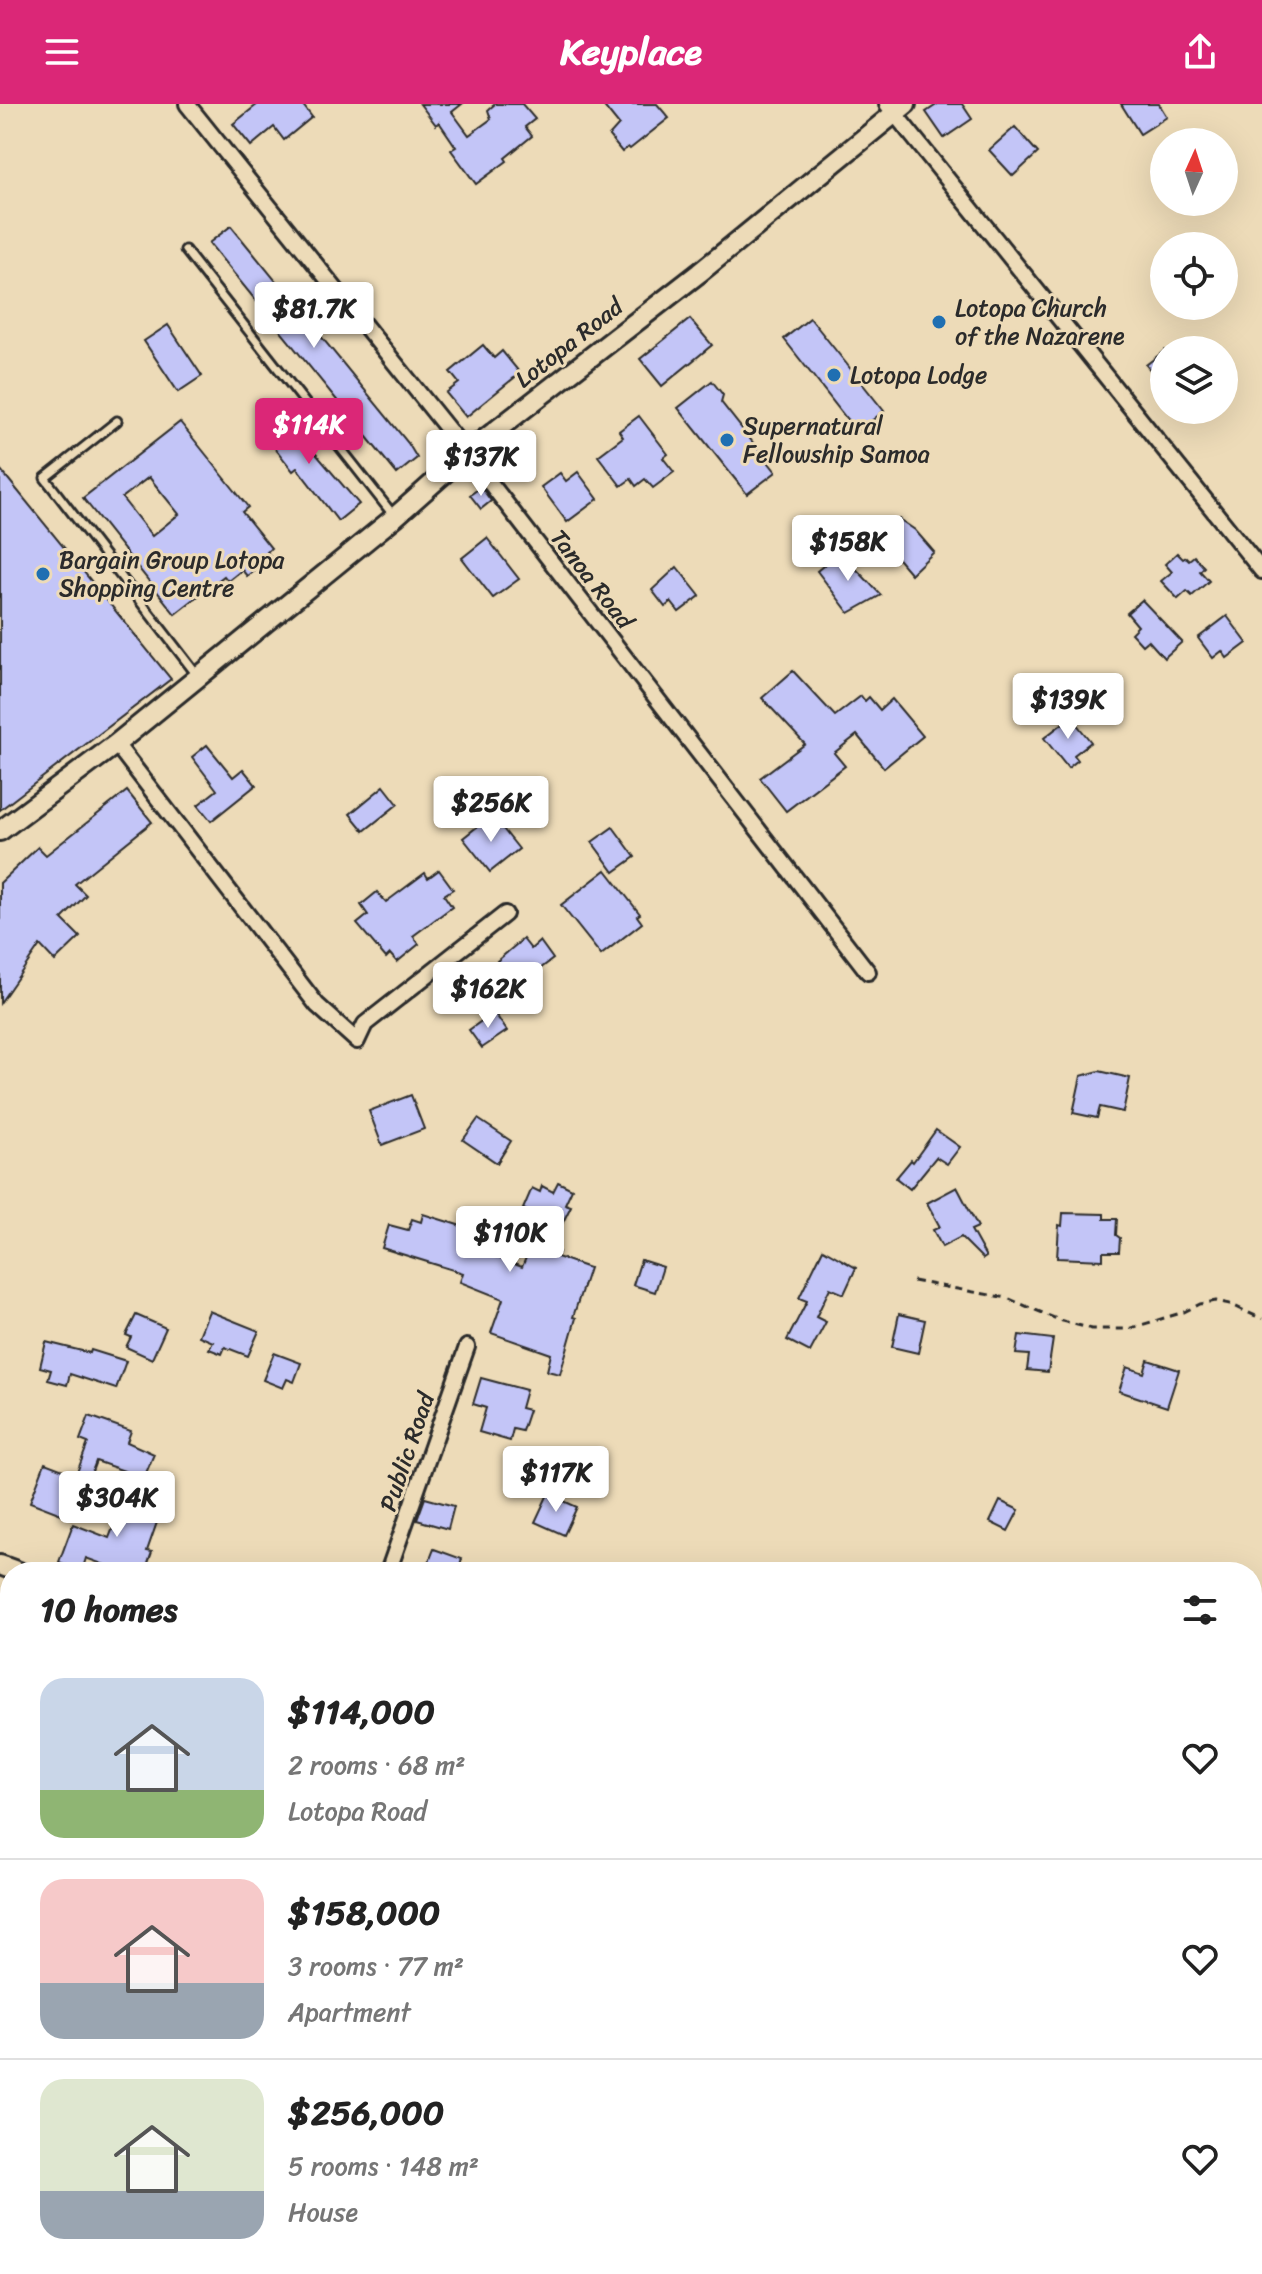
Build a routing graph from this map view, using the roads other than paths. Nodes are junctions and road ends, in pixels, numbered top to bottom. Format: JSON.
{"nodes":[{"id":1,"x":187,"y":104,"type":"edge"},
{"id":2,"x":896,"y":107,"type":"edge"},
{"id":3,"x":185,"y":250,"type":"dead end"},
{"id":4,"x":117,"y":421,"type":"dead end"},
{"id":5,"x":467,"y":453,"type":"junction"},
{"id":6,"x":395,"y":517,"type":"junction"},
{"id":7,"x":1262,"y":571,"type":"edge"},
{"id":8,"x":199,"y":677,"type":"junction"},
{"id":9,"x":116,"y":744,"type":"junction"},
{"id":10,"x":0,"y":831,"type":"edge"},
{"id":11,"x":505,"y":914,"type":"dead end"},
{"id":12,"x":868,"y":972,"type":"dead end"},
{"id":13,"x":467,"y":1347,"type":"dead end"},
{"id":14,"x":392,"y":1562,"type":"edge"}],
"edges":[{"from":1,"to":5,"type":"street","name":"Tanoa Road"},
{"from":2,"to":5,"type":"street","name":"Lotopa Road"},
{"from":2,"to":7,"type":"street"},
{"from":3,"to":6,"type":"lane"},
{"from":4,"to":8,"type":"lane"},
{"from":5,"to":6,"type":"street","name":"Lotopa Road"},
{"from":5,"to":12,"type":"street","name":"Tanoa Road"},
{"from":6,"to":8,"type":"street","name":"Lotopa Road"},
{"from":8,"to":9,"type":"street","name":"Lotopa Road"},
{"from":9,"to":10,"type":"street","name":"Lotopa Road"},
{"from":9,"to":11,"type":"street"},
{"from":13,"to":14,"type":"street","name":"Public Road"}]}
